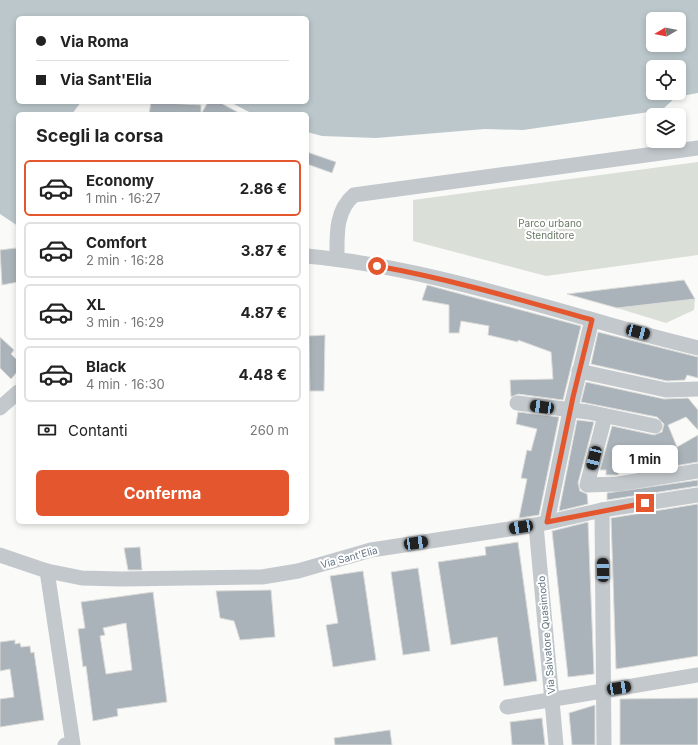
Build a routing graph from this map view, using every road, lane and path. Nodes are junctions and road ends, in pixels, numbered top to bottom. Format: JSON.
{"nodes":[{"id":1,"x":698,"y":148,"type":"edge"},
{"id":2,"x":309,"y":256,"type":"edge"},
{"id":3,"x":337,"y":259,"type":"junction"},
{"id":4,"x":592,"y":320,"type":"junction"},
{"id":5,"x":698,"y":348,"type":"edge"},
{"id":6,"x":579,"y":371,"type":"junction"},
{"id":7,"x":698,"y":389,"type":"edge"},
{"id":8,"x":16,"y":394,"type":"edge"},
{"id":9,"x":517,"y":403,"type":"dead end"},
{"id":10,"x":0,"y":408,"type":"edge"},
{"id":11,"x":570,"y":411,"type":"junction"},
{"id":12,"x":605,"y":416,"type":"junction"},
{"id":13,"x":655,"y":426,"type":"dead end"},
{"id":14,"x":698,"y":471,"type":"edge"},
{"id":15,"x":698,"y":495,"type":"edge"},
{"id":16,"x":602,"y":510,"type":"junction"},
{"id":17,"x":542,"y":524,"type":"junction"},
{"id":18,"x":0,"y":555,"type":"edge"},
{"id":19,"x":48,"y":571,"type":"junction"},
{"id":20,"x":698,"y":675,"type":"edge"},
{"id":21,"x":605,"y":690,"type":"junction"},
{"id":22,"x":552,"y":700,"type":"junction"},
{"id":23,"x":507,"y":707,"type":"dead end"},
{"id":24,"x":65,"y":745,"type":"edge"},
{"id":25,"x":556,"y":745,"type":"edge"},
{"id":26,"x":604,"y":745,"type":"edge"}],
"edges":[{"from":1,"to":3,"type":"street"},
{"from":2,"to":3,"type":"street"},
{"from":3,"to":4,"type":"street"},
{"from":4,"to":5,"type":"street"},
{"from":4,"to":6,"type":"street","name":"Via Salvatore Quasimodo"},
{"from":6,"to":7,"type":"street"},
{"from":6,"to":11,"type":"street","name":"Via Salvatore Quasimodo"},
{"from":8,"to":10,"type":"street"},
{"from":9,"to":11,"type":"street"},
{"from":11,"to":12,"type":"street"},
{"from":11,"to":17,"type":"street","name":"Via Salvatore Quasimodo"},
{"from":12,"to":13,"type":"street"},
{"from":12,"to":14,"type":"street"},
{"from":15,"to":16,"type":"street","name":"Via Sant'Elia"},
{"from":16,"to":17,"type":"street","name":"Via Sant'Elia"},
{"from":16,"to":21,"type":"street"},
{"from":17,"to":19,"type":"street","name":"Via Sant'Elia"},
{"from":17,"to":22,"type":"street","name":"Via Salvatore Quasimodo"},
{"from":18,"to":19,"type":"street","name":"Via Sant'Elia"},
{"from":19,"to":24,"type":"street"},
{"from":20,"to":21,"type":"street"},
{"from":21,"to":22,"type":"street"},
{"from":21,"to":26,"type":"street"},
{"from":22,"to":23,"type":"street"},
{"from":22,"to":25,"type":"street","name":"Via Salvatore Quasimodo"}]}
